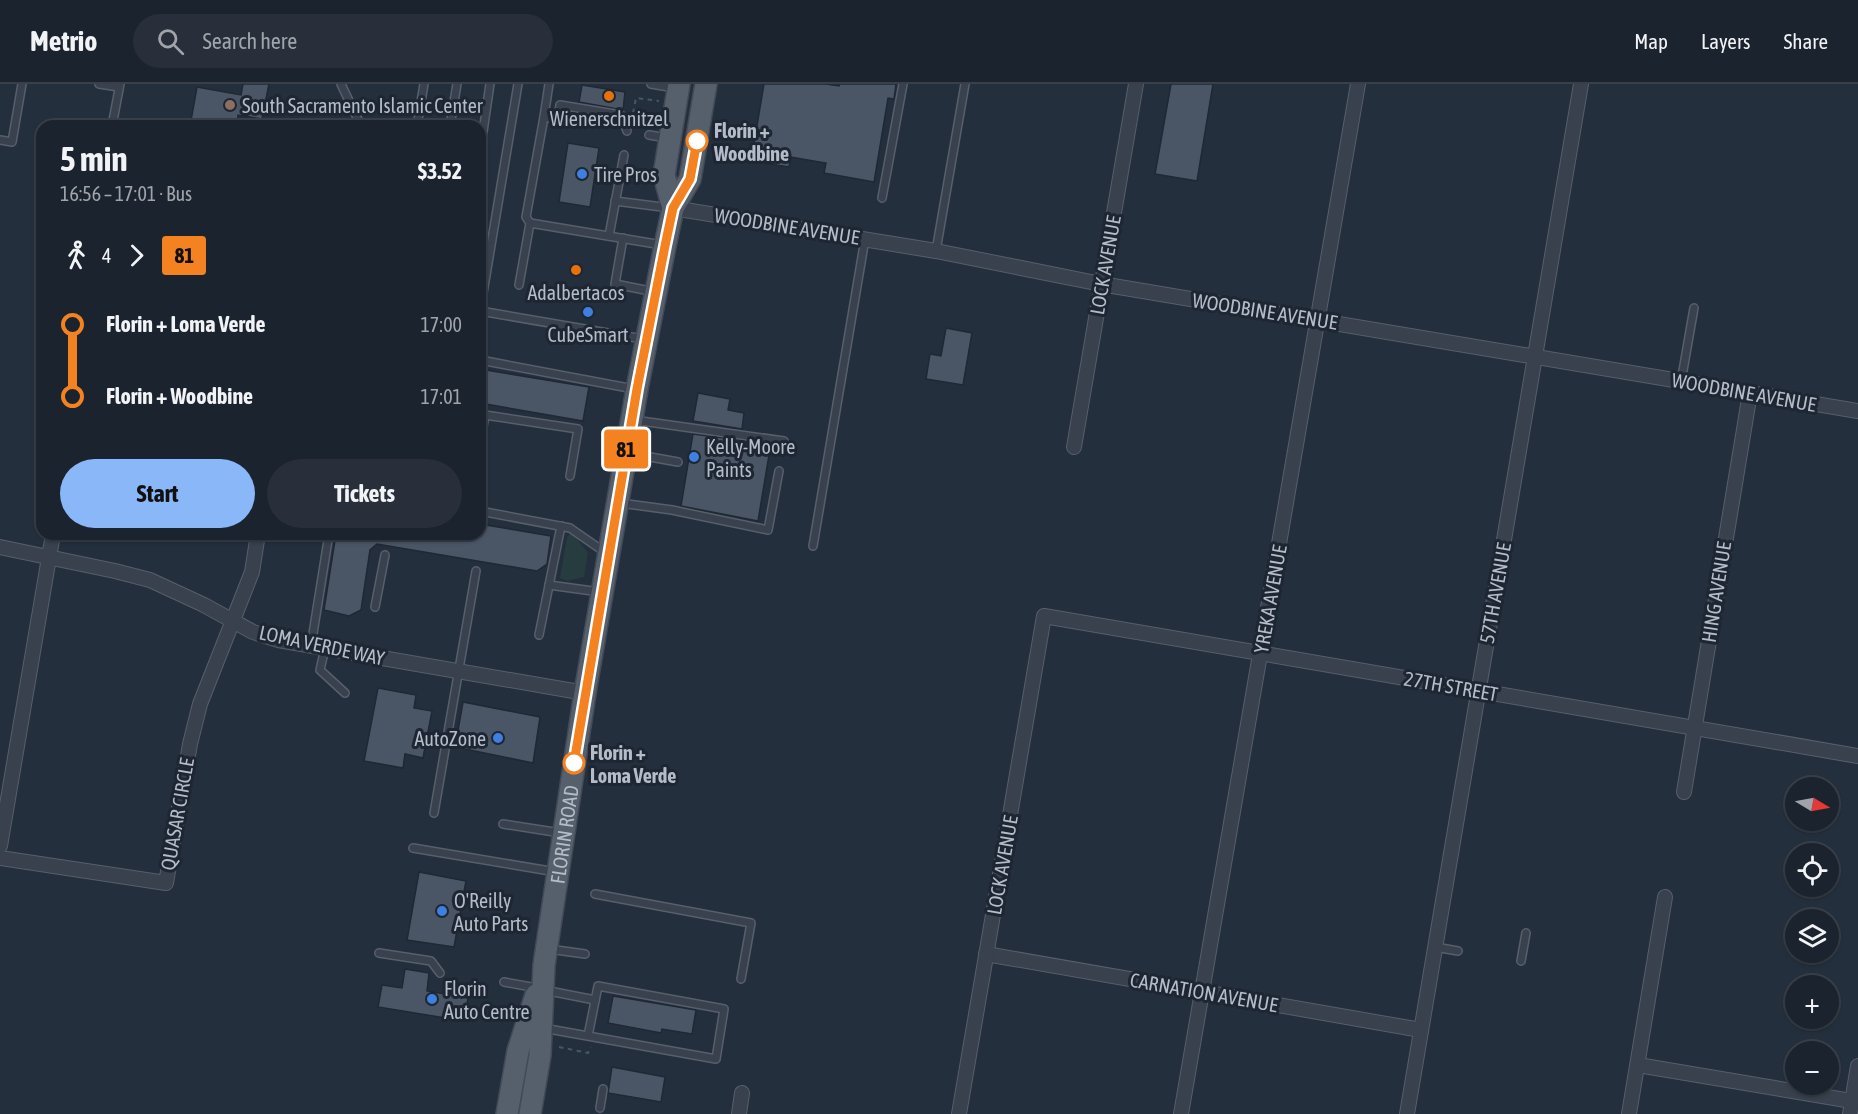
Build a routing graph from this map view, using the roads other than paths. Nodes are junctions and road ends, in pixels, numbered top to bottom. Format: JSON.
{"nodes":[{"id":1,"x":22,"y":84,"type":"edge"},
{"id":2,"x":99,"y":84,"type":"edge"},
{"id":3,"x":341,"y":84,"type":"edge"},
{"id":4,"x":424,"y":84,"type":"edge"},
{"id":5,"x":457,"y":84,"type":"edge"},
{"id":6,"x":490,"y":84,"type":"edge"},
{"id":7,"x":518,"y":84,"type":"edge"},
{"id":8,"x":549,"y":84,"type":"edge"},
{"id":9,"x":651,"y":84,"type":"edge"},
{"id":10,"x":706,"y":84,"type":"edge"},
{"id":11,"x":903,"y":84,"type":"edge"},
{"id":12,"x":965,"y":84,"type":"edge"},
{"id":13,"x":1136,"y":84,"type":"edge"},
{"id":14,"x":1358,"y":84,"type":"edge"},
{"id":15,"x":1581,"y":84,"type":"edge"},
{"id":16,"x":119,"y":86,"type":"edge"},
{"id":17,"x":675,"y":92,"type":"edge"},
{"id":18,"x":543,"y":117,"type":"junction"},
{"id":19,"x":113,"y":120,"type":"edge"},
{"id":20,"x":358,"y":120,"type":"edge"},
{"id":21,"x":418,"y":120,"type":"edge"},
{"id":22,"x":451,"y":120,"type":"edge"},
{"id":23,"x":485,"y":120,"type":"edge"},
{"id":24,"x":558,"y":120,"type":"junction"},
{"id":25,"x":567,"y":121,"type":"dead end"},
{"id":26,"x":627,"y":131,"type":"dead end"},
{"id":27,"x":0,"y":140,"type":"edge"},
{"id":28,"x":624,"y":155,"type":"dead end"},
{"id":29,"x":882,"y":198,"type":"dead end"},
{"id":30,"x":615,"y":201,"type":"junction"},
{"id":31,"x":673,"y":208,"type":"junction"},
{"id":32,"x":530,"y":223,"type":"junction"},
{"id":33,"x":609,"y":236,"type":"junction"},
{"id":34,"x":622,"y":238,"type":"junction"},
{"id":35,"x":865,"y":239,"type":"junction"},
{"id":36,"x":665,"y":246,"type":"junction"},
{"id":37,"x":936,"y":251,"type":"junction"},
{"id":38,"x":486,"y":275,"type":"edge"},
{"id":39,"x":1101,"y":284,"type":"junction"},
{"id":40,"x":519,"y":285,"type":"dead end"},
{"id":41,"x":656,"y":292,"type":"junction"},
{"id":42,"x":1695,"y":308,"type":"dead end"},
{"id":43,"x":486,"y":312,"type":"edge"},
{"id":44,"x":1318,"y":320,"type":"junction"},
{"id":45,"x":646,"y":339,"type":"junction"},
{"id":46,"x":1534,"y":357,"type":"junction"},
{"id":47,"x":486,"y":361,"type":"edge"},
{"id":48,"x":1681,"y":382,"type":"junction"},
{"id":49,"x":637,"y":389,"type":"junction"},
{"id":50,"x":1750,"y":393,"type":"junction"},
{"id":51,"x":1858,"y":411,"type":"edge"},
{"id":52,"x":486,"y":415,"type":"edge"},
{"id":53,"x":632,"y":420,"type":"junction"},
{"id":54,"x":784,"y":441,"type":"dead end"},
{"id":55,"x":1074,"y":447,"type":"dead end"},
{"id":56,"x":626,"y":452,"type":"junction"},
{"id":57,"x":678,"y":462,"type":"dead end"},
{"id":58,"x":779,"y":471,"type":"dead end"},
{"id":59,"x":570,"y":476,"type":"dead end"},
{"id":60,"x":617,"y":502,"type":"junction"},
{"id":61,"x":486,"y":513,"type":"edge"},
{"id":62,"x":561,"y":526,"type":"junction"},
{"id":63,"x":52,"y":540,"type":"edge"},
{"id":64,"x":257,"y":540,"type":"edge"},
{"id":65,"x":327,"y":540,"type":"edge"},
{"id":66,"x":813,"y":546,"type":"dead end"},
{"id":67,"x":0,"y":547,"type":"edge"},
{"id":68,"x":385,"y":555,"type":"dead end"},
{"id":69,"x":608,"y":555,"type":"junction"},
{"id":70,"x":49,"y":558,"type":"junction"},
{"id":71,"x":476,"y":572,"type":"dead end"},
{"id":72,"x":549,"y":585,"type":"junction"},
{"id":73,"x":602,"y":593,"type":"junction"},
{"id":74,"x":375,"y":607,"type":"dead end"},
{"id":75,"x":1044,"y":616,"type":"joint"},
{"id":76,"x":231,"y":621,"type":"junction"},
{"id":77,"x":539,"y":635,"type":"dead end"},
{"id":78,"x":310,"y":646,"type":"junction"},
{"id":79,"x":325,"y":648,"type":"junction"},
{"id":80,"x":1260,"y":653,"type":"junction"},
{"id":81,"x":460,"y":671,"type":"junction"},
{"id":82,"x":1478,"y":691,"type":"junction"},
{"id":83,"x":345,"y":693,"type":"dead end"},
{"id":84,"x":585,"y":693,"type":"junction"},
{"id":85,"x":1694,"y":728,"type":"junction"},
{"id":86,"x":1858,"y":756,"type":"edge"},
{"id":87,"x":1684,"y":792,"type":"dead end"},
{"id":88,"x":434,"y":813,"type":"dead end"},
{"id":89,"x":503,"y":824,"type":"dead end"},
{"id":90,"x":564,"y":833,"type":"junction"},
{"id":91,"x":0,"y":846,"type":"edge"},
{"id":92,"x":413,"y":848,"type":"dead end"},
{"id":93,"x":0,"y":858,"type":"edge"},
{"id":94,"x":558,"y":872,"type":"junction"},
{"id":95,"x":595,"y":894,"type":"dead end"},
{"id":96,"x":1665,"y":897,"type":"dead end"},
{"id":97,"x":1526,"y":933,"type":"dead end"},
{"id":98,"x":1435,"y":947,"type":"junction"},
{"id":99,"x":1458,"y":951,"type":"dead end"},
{"id":100,"x":379,"y":953,"type":"dead end"},
{"id":101,"x":585,"y":954,"type":"dead end"},
{"id":102,"x":986,"y":954,"type":"junction"},
{"id":103,"x":546,"y":957,"type":"junction"},
{"id":104,"x":1521,"y":961,"type":"dead end"},
{"id":105,"x":440,"y":973,"type":"dead end"},
{"id":106,"x":741,"y":979,"type":"dead end"},
{"id":107,"x":504,"y":982,"type":"dead end"},
{"id":108,"x":540,"y":989,"type":"junction"},
{"id":109,"x":1202,"y":992,"type":"junction"},
{"id":110,"x":595,"y":1000,"type":"junction"},
{"id":111,"x":541,"y":1027,"type":"junction"},
{"id":112,"x":1421,"y":1030,"type":"junction"},
{"id":113,"x":588,"y":1036,"type":"junction"},
{"id":114,"x":1638,"y":1065,"type":"junction"},
{"id":115,"x":1858,"y":1066,"type":"edge"},
{"id":116,"x":603,"y":1089,"type":"dead end"},
{"id":117,"x":742,"y":1093,"type":"dead end"},
{"id":118,"x":1853,"y":1106,"type":"edge"},
{"id":119,"x":600,"y":1107,"type":"dead end"},
{"id":120,"x":1408,"y":1108,"type":"edge"},
{"id":121,"x":507,"y":1114,"type":"edge"},
{"id":122,"x":530,"y":1114,"type":"edge"},
{"id":123,"x":739,"y":1114,"type":"edge"},
{"id":124,"x":959,"y":1114,"type":"edge"},
{"id":125,"x":1181,"y":1114,"type":"edge"},
{"id":126,"x":1629,"y":1114,"type":"edge"}],
"edges":[{"from":1,"to":27,"type":"lane"},
{"from":2,"to":16,"type":"lane"},
{"from":3,"to":20,"type":"lane"},
{"from":4,"to":21,"type":"lane"},
{"from":5,"to":22,"type":"lane"},
{"from":6,"to":23,"type":"lane"},
{"from":7,"to":38,"type":"lane"},
{"from":8,"to":18,"type":"lane"},
{"from":9,"to":17,"type":"lane"},
{"from":10,"to":31,"type":"main road","name":"FLORIN ROAD"},
{"from":11,"to":29,"type":"lane"},
{"from":12,"to":37,"type":"lane"},
{"from":13,"to":39,"type":"street","name":"LOCK AVENUE"},
{"from":14,"to":44,"type":"street","name":"YREKA AVENUE"},
{"from":15,"to":46,"type":"street","name":"57TH AVENUE"},
{"from":16,"to":19,"type":"lane"},
{"from":17,"to":31,"type":"main road","name":"FLORIN ROAD"},
{"from":18,"to":24,"type":"lane"},
{"from":18,"to":32,"type":"lane"},
{"from":24,"to":25,"type":"lane"},
{"from":24,"to":26,"type":"lane"},
{"from":28,"to":30,"type":"lane"},
{"from":30,"to":31,"type":"lane"},
{"from":30,"to":33,"type":"lane"},
{"from":31,"to":35,"type":"street","name":"WOODBINE AVENUE"},
{"from":31,"to":36,"type":"main road","name":"FLORIN ROAD"},
{"from":32,"to":33,"type":"lane"},
{"from":32,"to":40,"type":"lane"},
{"from":33,"to":34,"type":"lane"},
{"from":34,"to":36,"type":"lane"},
{"from":34,"to":41,"type":"lane"},
{"from":35,"to":37,"type":"street","name":"WOODBINE AVENUE"},
{"from":35,"to":66,"type":"lane"},
{"from":36,"to":41,"type":"main road","name":"FLORIN ROAD"},
{"from":37,"to":39,"type":"street","name":"WOODBINE AVENUE"},
{"from":39,"to":44,"type":"street","name":"WOODBINE AVENUE"},
{"from":39,"to":55,"type":"street","name":"LOCK AVENUE"},
{"from":41,"to":45,"type":"main road","name":"FLORIN ROAD"},
{"from":42,"to":48,"type":"lane"},
{"from":43,"to":45,"type":"lane"},
{"from":44,"to":46,"type":"street","name":"WOODBINE AVENUE"},
{"from":44,"to":80,"type":"street","name":"YREKA AVENUE"},
{"from":45,"to":49,"type":"main road","name":"FLORIN ROAD"},
{"from":46,"to":48,"type":"street","name":"WOODBINE AVENUE"},
{"from":46,"to":82,"type":"street","name":"57TH AVENUE"},
{"from":47,"to":49,"type":"lane"},
{"from":48,"to":50,"type":"street","name":"WOODBINE AVENUE"},
{"from":49,"to":53,"type":"main road","name":"FLORIN ROAD"},
{"from":50,"to":51,"type":"street","name":"WOODBINE AVENUE"},
{"from":50,"to":85,"type":"street","name":"HING AVENUE"},
{"from":52,"to":59,"type":"lane"},
{"from":53,"to":54,"type":"lane"},
{"from":53,"to":56,"type":"main road","name":"FLORIN ROAD"},
{"from":56,"to":57,"type":"lane"},
{"from":56,"to":60,"type":"main road","name":"FLORIN ROAD"},
{"from":58,"to":60,"type":"lane"},
{"from":60,"to":69,"type":"main road","name":"FLORIN ROAD"},
{"from":61,"to":62,"type":"lane"},
{"from":62,"to":69,"type":"lane"},
{"from":62,"to":72,"type":"lane"},
{"from":63,"to":70,"type":"street"},
{"from":64,"to":76,"type":"street"},
{"from":65,"to":78,"type":"lane"},
{"from":67,"to":70,"type":"street","name":"LOMA VERDE WAY"},
{"from":68,"to":74,"type":"lane"},
{"from":69,"to":73,"type":"main road","name":"FLORIN ROAD"},
{"from":70,"to":76,"type":"street","name":"LOMA VERDE WAY"},
{"from":70,"to":91,"type":"street"},
{"from":71,"to":81,"type":"lane"},
{"from":72,"to":73,"type":"lane"},
{"from":72,"to":77,"type":"lane"},
{"from":73,"to":84,"type":"main road","name":"FLORIN ROAD"},
{"from":75,"to":80,"type":"street","name":"27TH STREET"},
{"from":75,"to":102,"type":"street","name":"LOCK AVENUE"},
{"from":76,"to":78,"type":"street","name":"LOMA VERDE WAY"},
{"from":76,"to":93,"type":"street","name":"QUASAR CIRCLE"},
{"from":78,"to":79,"type":"street","name":"LOMA VERDE WAY"},
{"from":79,"to":81,"type":"street","name":"LOMA VERDE WAY"},
{"from":79,"to":83,"type":"lane"},
{"from":80,"to":82,"type":"street","name":"27TH STREET"},
{"from":80,"to":109,"type":"street","name":"YREKA AVENUE"},
{"from":81,"to":84,"type":"street","name":"LOMA VERDE WAY"},
{"from":81,"to":88,"type":"lane"},
{"from":82,"to":85,"type":"street","name":"27TH STREET"},
{"from":82,"to":98,"type":"street","name":"57TH AVENUE"},
{"from":84,"to":90,"type":"main road","name":"FLORIN ROAD"},
{"from":85,"to":86,"type":"street","name":"27TH STREET"},
{"from":85,"to":87,"type":"street","name":"HING AVENUE"},
{"from":89,"to":90,"type":"lane"},
{"from":90,"to":94,"type":"main road","name":"FLORIN ROAD"},
{"from":92,"to":94,"type":"lane"},
{"from":94,"to":103,"type":"main road","name":"FLORIN ROAD"},
{"from":95,"to":106,"type":"lane"},
{"from":96,"to":114,"type":"street"},
{"from":97,"to":104,"type":"lane"},
{"from":98,"to":99,"type":"lane"},
{"from":98,"to":112,"type":"street","name":"57TH AVENUE"},
{"from":100,"to":105,"type":"lane"},
{"from":101,"to":103,"type":"lane"},
{"from":102,"to":109,"type":"street","name":"CARNATION AVENUE"},
{"from":102,"to":124,"type":"street","name":"LOCK AVENUE"},
{"from":103,"to":108,"type":"main road","name":"FLORIN ROAD"},
{"from":107,"to":108,"type":"lane"},
{"from":108,"to":110,"type":"lane"},
{"from":108,"to":111,"type":"main road","name":"FLORIN ROAD"},
{"from":108,"to":121,"type":"main road","name":"FLORIN ROAD"},
{"from":109,"to":112,"type":"street","name":"CARNATION AVENUE"},
{"from":109,"to":125,"type":"street","name":"YREKA AVENUE"},
{"from":110,"to":113,"type":"lane"},
{"from":110,"to":113,"type":"lane"},
{"from":111,"to":113,"type":"lane"},
{"from":111,"to":122,"type":"main road","name":"FLORIN ROAD"},
{"from":112,"to":120,"type":"street","name":"57TH AVENUE"},
{"from":114,"to":118,"type":"street"},
{"from":114,"to":126,"type":"street"},
{"from":115,"to":118,"type":"street"},
{"from":116,"to":119,"type":"lane"},
{"from":117,"to":123,"type":"street"}]}
